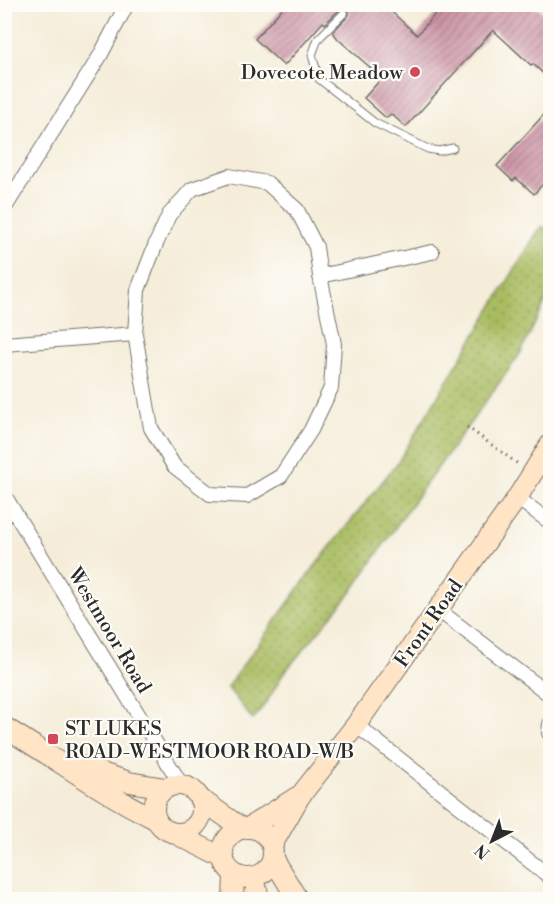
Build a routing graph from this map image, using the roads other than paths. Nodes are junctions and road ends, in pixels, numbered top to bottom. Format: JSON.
{"nodes":[{"id":1,"x":126,"y":4,"type":"edge"},
{"id":2,"x":344,"y":13,"type":"dead end"},
{"id":3,"x":453,"y":148,"type":"dead end"},
{"id":4,"x":4,"y":209,"type":"edge"},
{"id":5,"x":432,"y":252,"type":"dead end"},
{"id":6,"x":320,"y":276,"type":"junction"},
{"id":7,"x":135,"y":334,"type":"junction"},
{"id":8,"x":4,"y":344,"type":"edge"},
{"id":9,"x":550,"y":445,"type":"edge"},
{"id":10,"x":4,"y":495,"type":"edge"},
{"id":11,"x":517,"y":498,"type":"junction"},
{"id":12,"x":550,"y":522,"type":"edge"},
{"id":13,"x":437,"y":609,"type":"junction"},
{"id":14,"x":550,"y":695,"type":"edge"},
{"id":15,"x":356,"y":725,"type":"junction"},
{"id":16,"x":4,"y":727,"type":"edge"},
{"id":17,"x":44,"y":752,"type":"junction"},
{"id":18,"x":174,"y":787,"type":"junction"},
{"id":19,"x":300,"y":796,"type":"junction"},
{"id":20,"x":199,"y":798,"type":"junction"},
{"id":21,"x":155,"y":819,"type":"junction"},
{"id":22,"x":245,"y":829,"type":"junction"},
{"id":23,"x":176,"y":834,"type":"junction"},
{"id":24,"x":272,"y":852,"type":"junction"},
{"id":25,"x":229,"y":866,"type":"junction"},
{"id":26,"x":256,"y":877,"type":"junction"},
{"id":27,"x":550,"y":877,"type":"edge"},
{"id":28,"x":233,"y":900,"type":"edge"},
{"id":29,"x":258,"y":900,"type":"edge"},
{"id":30,"x":290,"y":900,"type":"edge"},
{"id":31,"x":298,"y":900,"type":"edge"}],
"edges":[{"from":1,"to":4,"type":"street"},
{"from":2,"to":3,"type":"lane"},
{"from":5,"to":6,"type":"street"},
{"from":6,"to":7,"type":"street"},
{"from":6,"to":7,"type":"street"},
{"from":7,"to":8,"type":"street"},
{"from":9,"to":11,"type":"main road","name":"Front Road"},
{"from":10,"to":18,"type":"street","name":"Westmoor Road"},
{"from":11,"to":12,"type":"street"},
{"from":11,"to":13,"type":"main road","name":"Front Road"},
{"from":13,"to":14,"type":"street"},
{"from":13,"to":15,"type":"main road","name":"Front Road"},
{"from":15,"to":19,"type":"main road","name":"Front Road"},
{"from":15,"to":27,"type":"street"},
{"from":16,"to":17,"type":"main road"},
{"from":17,"to":18,"type":"main road"},
{"from":17,"to":21,"type":"main road"},
{"from":18,"to":20,"type":"main road"},
{"from":18,"to":21,"type":"main road"},
{"from":19,"to":22,"type":"main road"},
{"from":19,"to":24,"type":"main road"},
{"from":20,"to":22,"type":"main road"},
{"from":20,"to":23,"type":"main road"},
{"from":21,"to":23,"type":"main road"},
{"from":22,"to":24,"type":"main road"},
{"from":22,"to":25,"type":"main road"},
{"from":23,"to":25,"type":"main road"},
{"from":24,"to":26,"type":"main road"},
{"from":24,"to":31,"type":"main road"},
{"from":25,"to":26,"type":"main road"},
{"from":25,"to":28,"type":"main road"},
{"from":26,"to":29,"type":"main road"},
{"from":26,"to":30,"type":"main road"}]}
